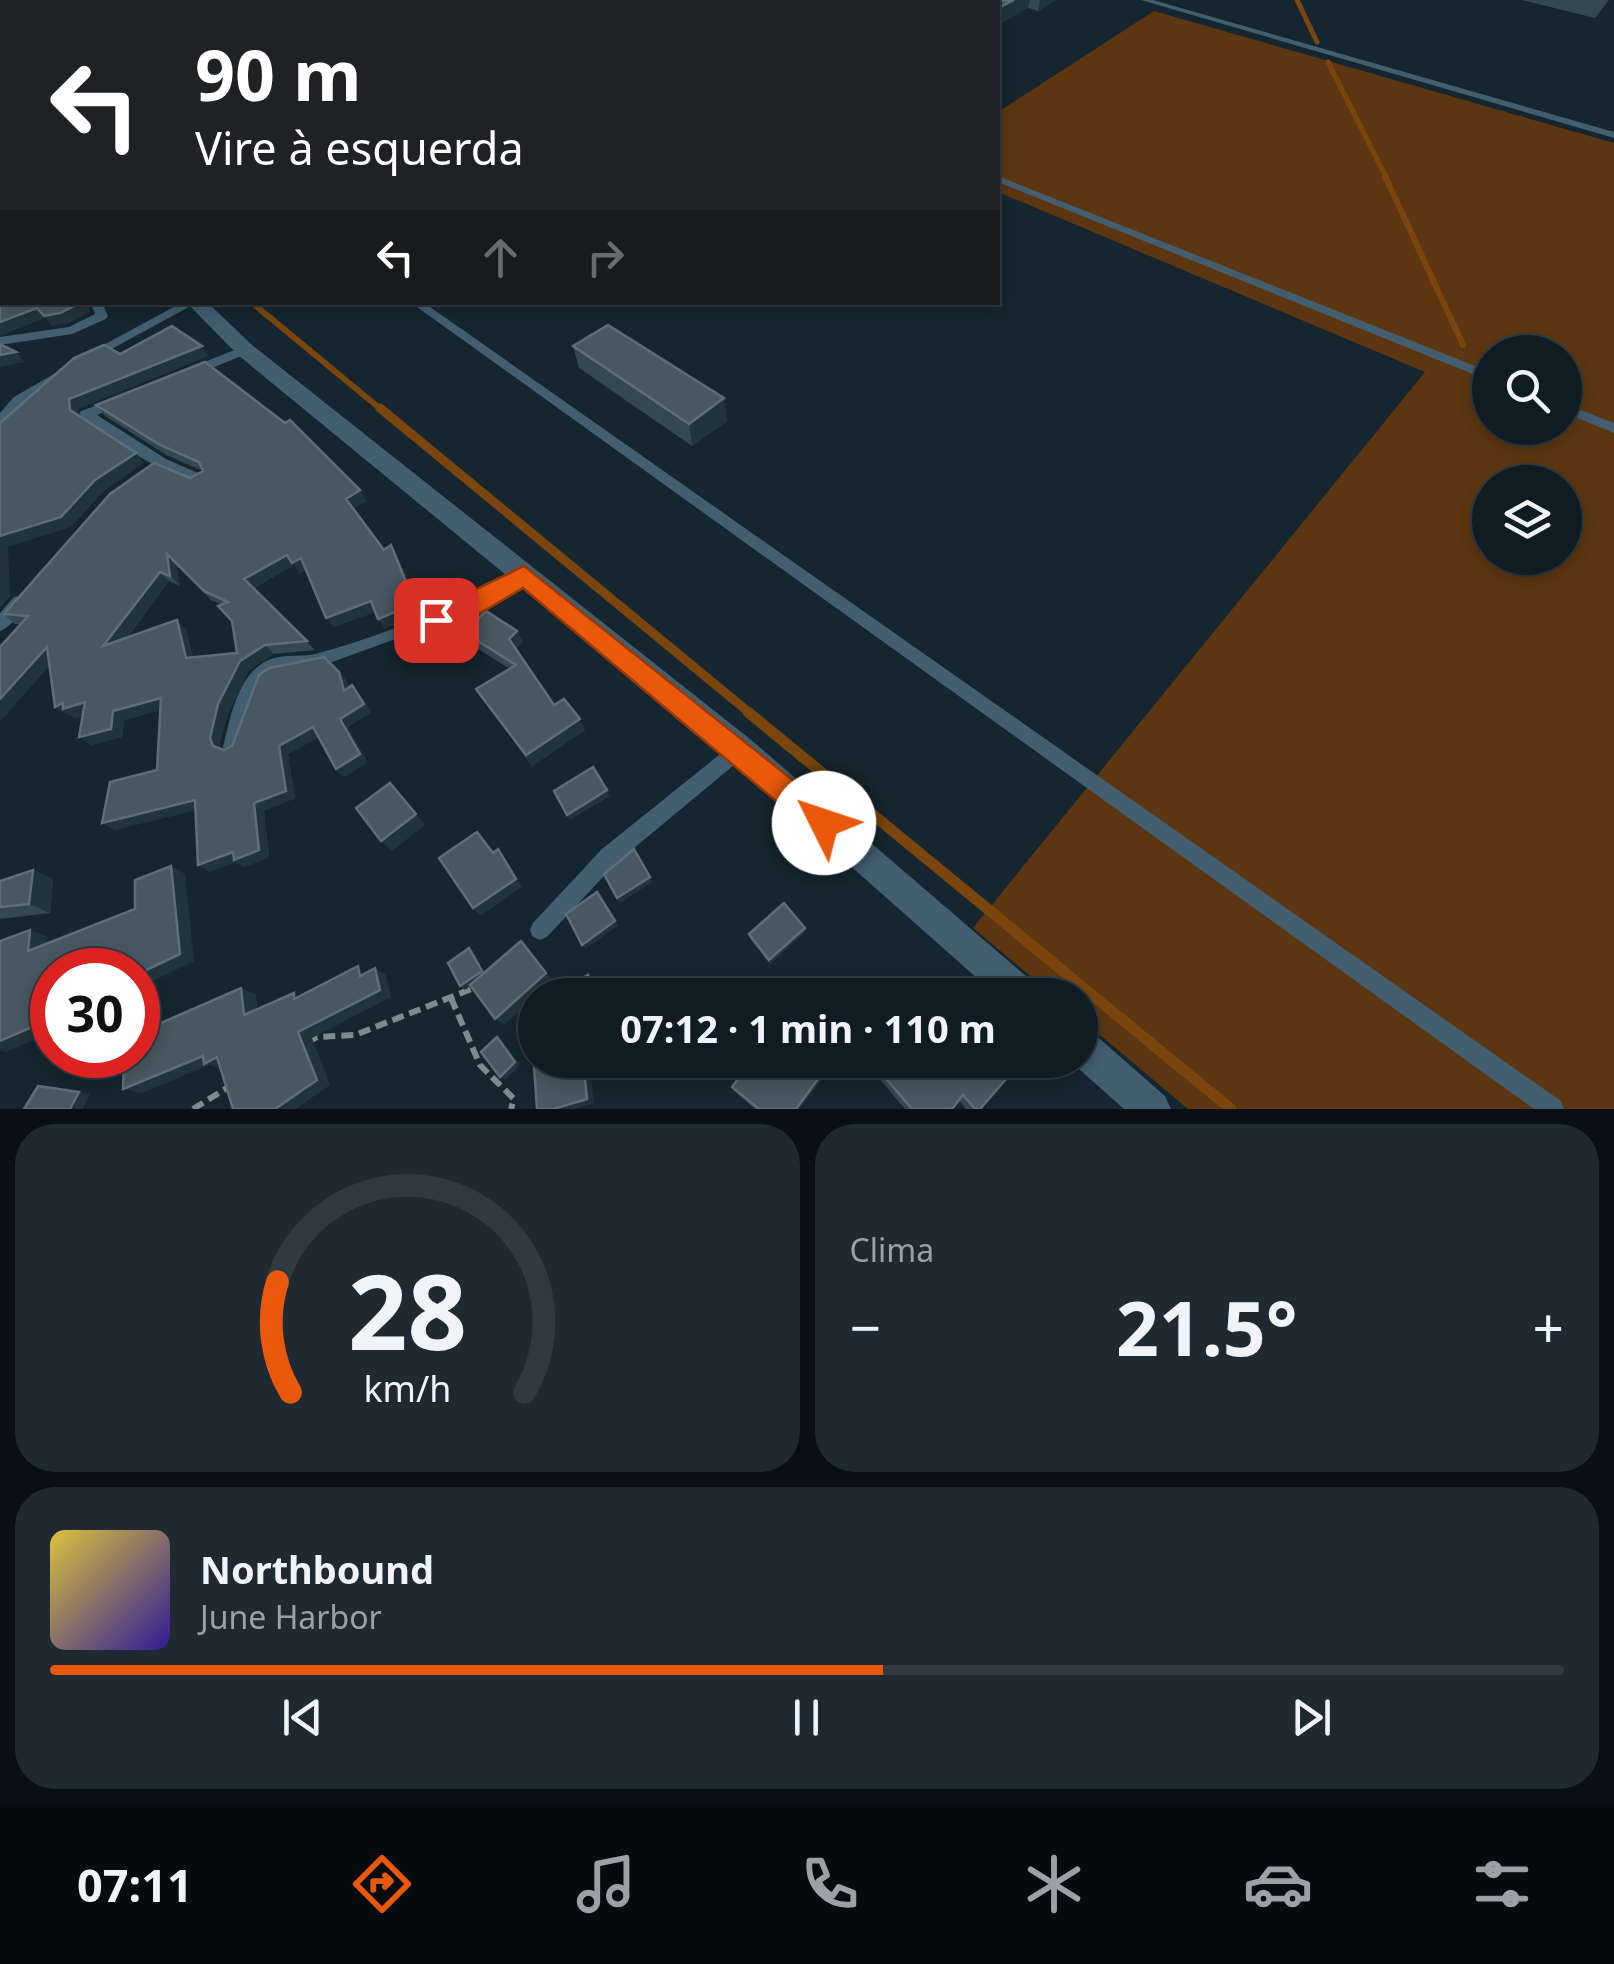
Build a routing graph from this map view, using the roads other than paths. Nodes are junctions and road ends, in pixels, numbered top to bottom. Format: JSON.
{"nodes":[{"id":1,"x":1145,"y":0,"type":"edge"},
{"id":2,"x":1614,"y":135,"type":"edge"},
{"id":3,"x":1000,"y":180,"type":"edge"},
{"id":4,"x":97,"y":305,"type":"edge"},
{"id":5,"x":188,"y":305,"type":"edge"},
{"id":6,"x":197,"y":305,"type":"edge"},
{"id":7,"x":419,"y":305,"type":"edge"},
{"id":8,"x":72,"y":330,"type":"junction"},
{"id":9,"x":0,"y":341,"type":"edge"},
{"id":10,"x":98,"y":350,"type":"junction"},
{"id":11,"x":246,"y":350,"type":"junction"},
{"id":12,"x":82,"y":360,"type":"edge"},
{"id":13,"x":1472,"y":369,"type":"edge"},
{"id":14,"x":66,"y":370,"type":"edge"},
{"id":15,"x":174,"y":378,"type":"edge"},
{"id":16,"x":139,"y":392,"type":"edge"},
{"id":17,"x":1582,"y":415,"type":"edge"},
{"id":18,"x":0,"y":422,"type":"edge"},
{"id":19,"x":1614,"y":428,"type":"edge"},
{"id":20,"x":160,"y":463,"type":"junction"},
{"id":21,"x":144,"y":474,"type":"edge"},
{"id":22,"x":200,"y":480,"type":"edge"},
{"id":23,"x":524,"y":576,"type":"junction"},
{"id":24,"x":37,"y":582,"type":"edge"},
{"id":25,"x":0,"y":624,"type":"edge"},
{"id":26,"x":232,"y":748,"type":"edge"},
{"id":27,"x":740,"y":749,"type":"junction"},
{"id":28,"x":540,"y":930,"type":"dead end"},
{"id":29,"x":1003,"y":978,"type":"edge"},
{"id":30,"x":1098,"y":1062,"type":"edge"},
{"id":31,"x":1152,"y":1109,"type":"edge"},
{"id":32,"x":1553,"y":1109,"type":"edge"}],
"edges":[{"from":1,"to":2,"type":"lane"},
{"from":3,"to":13,"type":"lane"},
{"from":4,"to":8,"type":"lane"},
{"from":5,"to":10,"type":"lane"},
{"from":6,"to":11,"type":"street"},
{"from":7,"to":32,"type":"lane"},
{"from":8,"to":9,"type":"lane"},
{"from":8,"to":10,"type":"lane"},
{"from":10,"to":12,"type":"lane"},
{"from":11,"to":15,"type":"lane"},
{"from":11,"to":23,"type":"street"},
{"from":14,"to":18,"type":"lane"},
{"from":16,"to":20,"type":"lane"},
{"from":17,"to":19,"type":"lane"},
{"from":20,"to":21,"type":"lane"},
{"from":20,"to":22,"type":"lane"},
{"from":23,"to":26,"type":"lane"},
{"from":23,"to":27,"type":"street"},
{"from":24,"to":25,"type":"lane"},
{"from":27,"to":28,"type":"lane"},
{"from":27,"to":29,"type":"street"},
{"from":30,"to":31,"type":"street"}]}
